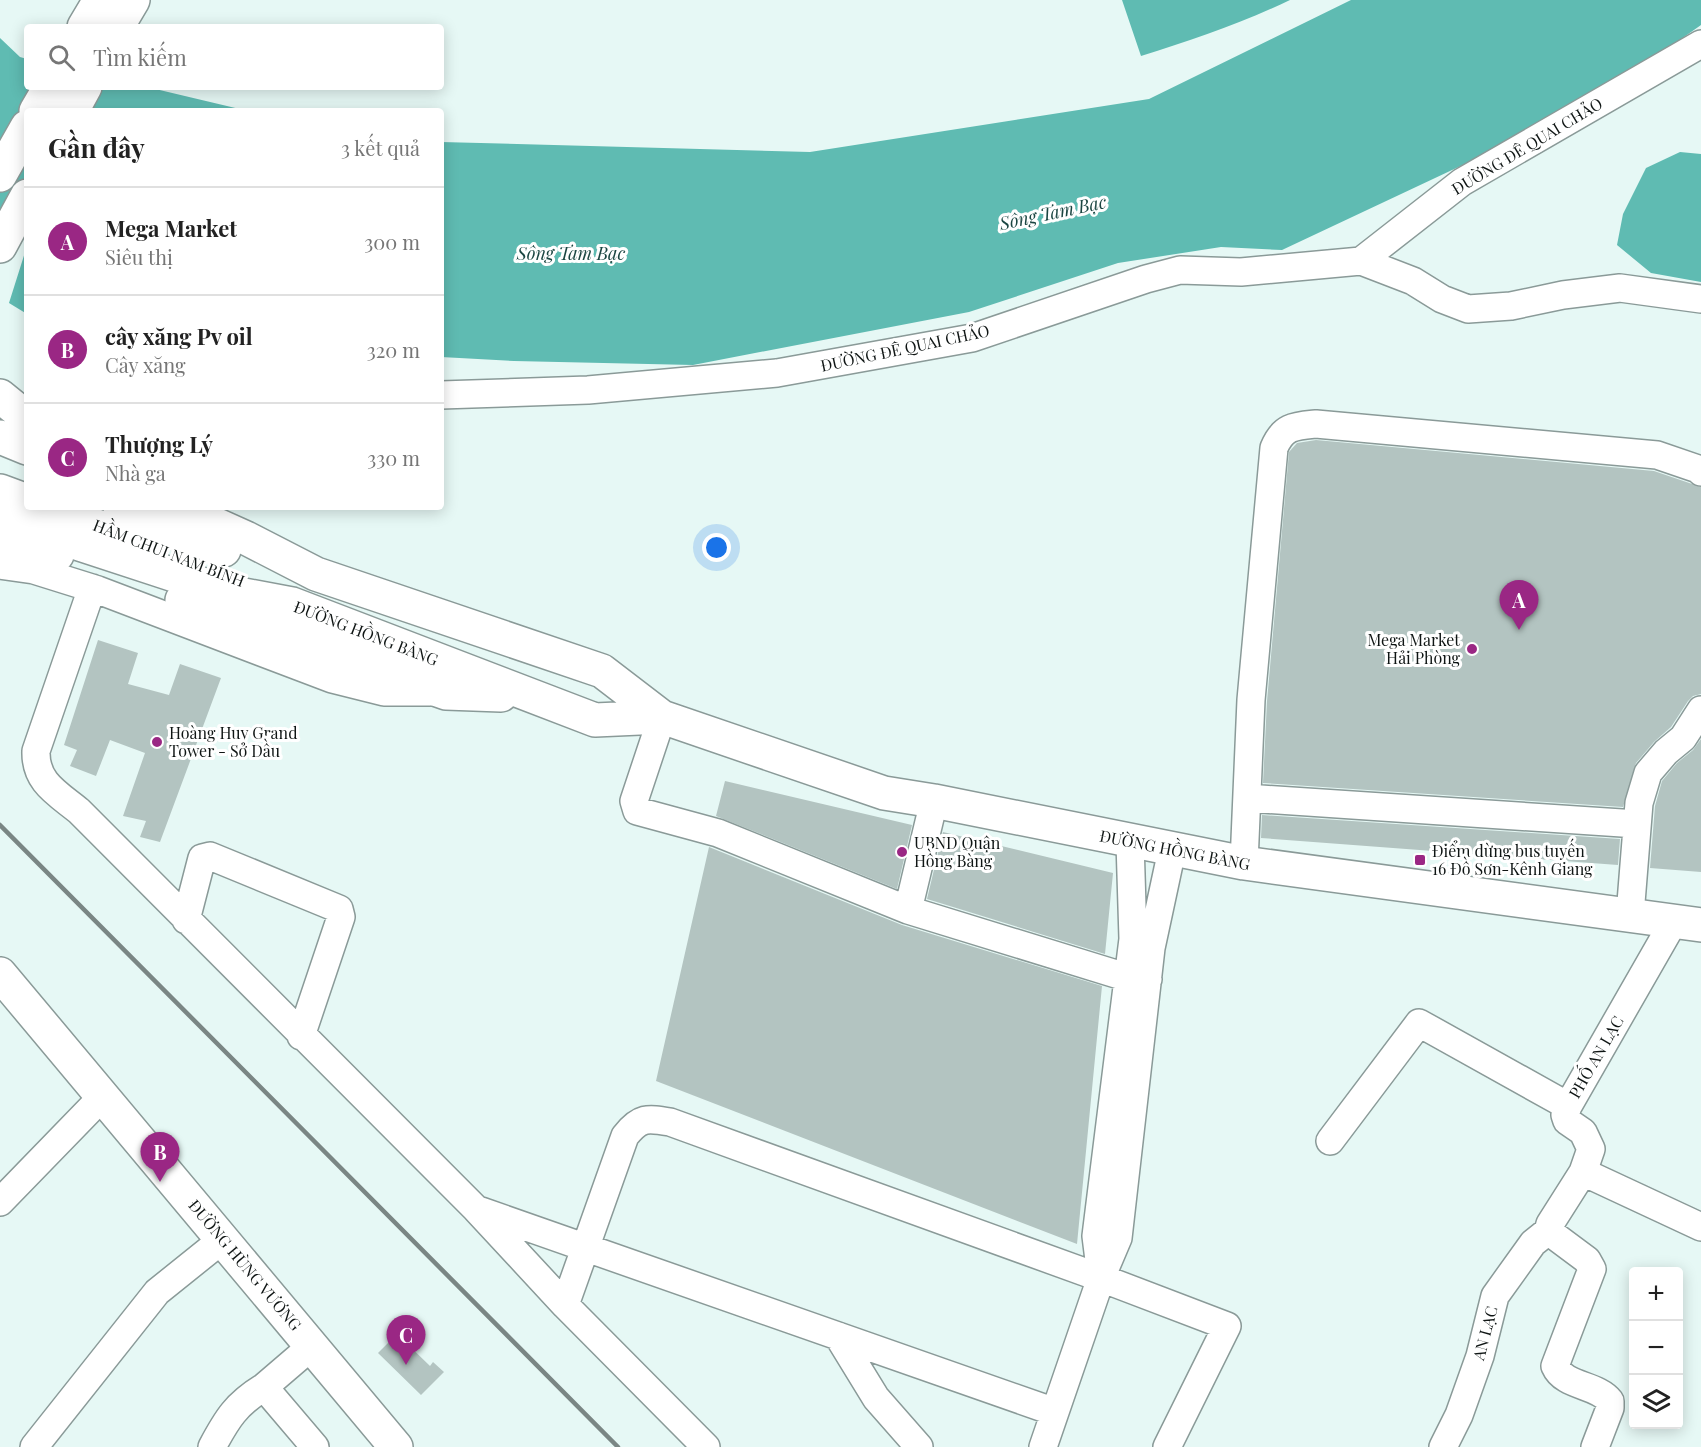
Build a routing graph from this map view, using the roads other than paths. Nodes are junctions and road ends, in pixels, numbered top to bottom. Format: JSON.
{"nodes":[{"id":1,"x":117,"y":13,"type":"edge"},
{"id":2,"x":91,"y":24,"type":"edge"},
{"id":3,"x":1701,"y":44,"type":"edge"},
{"id":4,"x":48,"y":90,"type":"edge"},
{"id":5,"x":83,"y":90,"type":"edge"},
{"id":6,"x":38,"y":108,"type":"edge"},
{"id":7,"x":74,"y":108,"type":"edge"},
{"id":8,"x":24,"y":133,"type":"edge"},
{"id":9,"x":0,"y":175,"type":"edge"},
{"id":10,"x":24,"y":202,"type":"edge"},
{"id":11,"x":0,"y":246,"type":"edge"},
{"id":12,"x":1361,"y":261,"type":"junction"},
{"id":13,"x":1701,"y":299,"type":"edge"},
{"id":14,"x":444,"y":395,"type":"edge"},
{"id":15,"x":0,"y":396,"type":"edge"},
{"id":16,"x":24,"y":412,"type":"edge"},
{"id":17,"x":0,"y":438,"type":"edge"},
{"id":18,"x":24,"y":447,"type":"edge"},
{"id":19,"x":0,"y":471,"type":"edge"},
{"id":20,"x":1701,"y":472,"type":"edge"},
{"id":21,"x":24,"y":479,"type":"edge"},
{"id":22,"x":0,"y":491,"type":"edge"},
{"id":23,"x":24,"y":500,"type":"edge"},
{"id":24,"x":52,"y":510,"type":"edge"},
{"id":25,"x":112,"y":510,"type":"edge"},
{"id":26,"x":184,"y":510,"type":"edge"},
{"id":27,"x":0,"y":518,"type":"edge"},
{"id":28,"x":0,"y":546,"type":"edge"},
{"id":29,"x":0,"y":565,"type":"edge"},
{"id":30,"x":316,"y":574,"type":"junction"},
{"id":31,"x":92,"y":588,"type":"junction"},
{"id":32,"x":292,"y":604,"type":"junction"},
{"id":33,"x":446,"y":693,"type":"junction"},
{"id":34,"x":529,"y":696,"type":"junction"},
{"id":35,"x":1701,"y":710,"type":"edge"},
{"id":36,"x":662,"y":717,"type":"junction"},
{"id":37,"x":1247,"y":798,"type":"junction"},
{"id":38,"x":934,"y":801,"type":"junction"},
{"id":39,"x":1637,"y":824,"type":"junction"},
{"id":40,"x":1130,"y":842,"type":"junction"},
{"id":41,"x":1172,"y":850,"type":"junction"},
{"id":42,"x":1244,"y":863,"type":"junction"},
{"id":43,"x":908,"y":910,"type":"junction"},
{"id":44,"x":1630,"y":915,"type":"junction"},
{"id":45,"x":186,"y":920,"type":"junction"},
{"id":46,"x":1688,"y":923,"type":"edge"},
{"id":47,"x":0,"y":974,"type":"edge"},
{"id":48,"x":1139,"y":979,"type":"junction"},
{"id":49,"x":301,"y":1036,"type":"junction"},
{"id":50,"x":103,"y":1096,"type":"junction"},
{"id":51,"x":1568,"y":1106,"type":"junction"},
{"id":52,"x":1330,"y":1141,"type":"dead end"},
{"id":53,"x":1582,"y":1172,"type":"junction"},
{"id":54,"x":0,"y":1202,"type":"edge"},
{"id":55,"x":476,"y":1209,"type":"junction"},
{"id":56,"x":1701,"y":1227,"type":"edge"},
{"id":57,"x":1548,"y":1231,"type":"junction"},
{"id":58,"x":223,"y":1239,"type":"junction"},
{"id":59,"x":585,"y":1248,"type":"junction"},
{"id":60,"x":1101,"y":1278,"type":"junction"},
{"id":61,"x":565,"y":1305,"type":"junction"},
{"id":62,"x":837,"y":1336,"type":"junction"},
{"id":63,"x":313,"y":1345,"type":"junction"},
{"id":64,"x":264,"y":1387,"type":"junction"},
{"id":65,"x":1055,"y":1412,"type":"junction"},
{"id":66,"x":389,"y":1443,"type":"edge"},
{"id":67,"x":1605,"y":1444,"type":"edge"},
{"id":68,"x":34,"y":1447,"type":"edge"},
{"id":69,"x":212,"y":1447,"type":"edge"},
{"id":70,"x":315,"y":1447,"type":"edge"},
{"id":71,"x":706,"y":1447,"type":"edge"},
{"id":72,"x":919,"y":1447,"type":"edge"},
{"id":73,"x":1042,"y":1447,"type":"edge"},
{"id":74,"x":1167,"y":1447,"type":"edge"},
{"id":75,"x":1443,"y":1447,"type":"edge"}],
"edges":[{"from":1,"to":2,"type":"main road"},
{"from":3,"to":12,"type":"street","name":"ĐƯỜNG ĐÊ QUAI CHẢO"},
{"from":4,"to":6,"type":"main road"},
{"from":5,"to":7,"type":"main road"},
{"from":8,"to":9,"type":"main road"},
{"from":10,"to":11,"type":"main road"},
{"from":12,"to":13,"type":"street","name":"ĐƯỜNG ĐÊ QUAI CHẢO"},
{"from":12,"to":14,"type":"street","name":"ĐƯỜNG ĐÊ QUAI CHẢO"},
{"from":15,"to":16,"type":"main road"},
{"from":17,"to":18,"type":"main road"},
{"from":19,"to":21,"type":"main road"},
{"from":20,"to":37,"type":"street"},
{"from":22,"to":23,"type":"main road"},
{"from":24,"to":32,"type":"main road","name":"HẦM CHUI NAM BÍNH"},
{"from":25,"to":30,"type":"main road","name":"HẦM CHUI NAM BÍNH"},
{"from":26,"to":30,"type":"main road","name":"ĐƯỜNG HỒNG BÀNG"},
{"from":27,"to":32,"type":"main road","name":"ĐƯỜNG HỒNG BÀNG"},
{"from":28,"to":33,"type":"main road"},
{"from":29,"to":31,"type":"street"},
{"from":30,"to":36,"type":"main road","name":"ĐƯỜNG HỒNG BÀNG"},
{"from":31,"to":33,"type":"street"},
{"from":31,"to":45,"type":"street"},
{"from":32,"to":34,"type":"main road","name":"ĐƯỜNG HỒNG BÀNG"},
{"from":33,"to":34,"type":"main road"},
{"from":34,"to":36,"type":"main road","name":"ĐƯỜNG HỒNG BÀNG"},
{"from":35,"to":39,"type":"street"},
{"from":36,"to":38,"type":"main road","name":"ĐƯỜNG HỒNG BÀNG"},
{"from":36,"to":43,"type":"street"},
{"from":37,"to":39,"type":"street"},
{"from":37,"to":42,"type":"street"},
{"from":38,"to":40,"type":"main road","name":"ĐƯỜNG HỒNG BÀNG"},
{"from":38,"to":43,"type":"street"},
{"from":39,"to":44,"type":"street"},
{"from":40,"to":41,"type":"main road","name":"ĐƯỜNG HỒNG BÀNG"},
{"from":40,"to":48,"type":"street"},
{"from":41,"to":42,"type":"main road","name":"ĐƯỜNG HỒNG BÀNG"},
{"from":41,"to":48,"type":"street"},
{"from":42,"to":44,"type":"main road","name":"ĐƯỜNG HỒNG BÀNG"},
{"from":43,"to":48,"type":"street"},
{"from":44,"to":46,"type":"main road","name":"ĐƯỜNG HỒNG BÀNG"},
{"from":45,"to":49,"type":"street"},
{"from":45,"to":49,"type":"street"},
{"from":46,"to":51,"type":"street","name":"PHỐ AN LẠC"},
{"from":47,"to":50,"type":"main road","name":"ĐƯỜNG HÙNG VƯƠNG"},
{"from":48,"to":60,"type":"street"},
{"from":49,"to":55,"type":"street"},
{"from":50,"to":54,"type":"street"},
{"from":50,"to":58,"type":"main road","name":"ĐƯỜNG HÙNG VƯƠNG"},
{"from":51,"to":52,"type":"street"},
{"from":51,"to":53,"type":"street","name":"PHỐ AN LẠC"},
{"from":53,"to":56,"type":"street"},
{"from":53,"to":57,"type":"street","name":"PHỐ AN LẠC"},
{"from":55,"to":59,"type":"street"},
{"from":55,"to":61,"type":"street"},
{"from":57,"to":67,"type":"street"},
{"from":57,"to":75,"type":"street","name":"AN LẠC"},
{"from":58,"to":63,"type":"main road","name":"ĐƯỜNG HÙNG VƯƠNG"},
{"from":58,"to":68,"type":"street"},
{"from":59,"to":60,"type":"street"},
{"from":59,"to":61,"type":"street"},
{"from":59,"to":62,"type":"street"},
{"from":60,"to":65,"type":"street"},
{"from":60,"to":74,"type":"street"},
{"from":61,"to":71,"type":"street"},
{"from":62,"to":65,"type":"street"},
{"from":62,"to":72,"type":"street"},
{"from":63,"to":64,"type":"street"},
{"from":63,"to":66,"type":"main road","name":"ĐƯỜNG HÙNG VƯƠNG"},
{"from":64,"to":69,"type":"street"},
{"from":64,"to":70,"type":"street"},
{"from":65,"to":73,"type":"street"}]}
